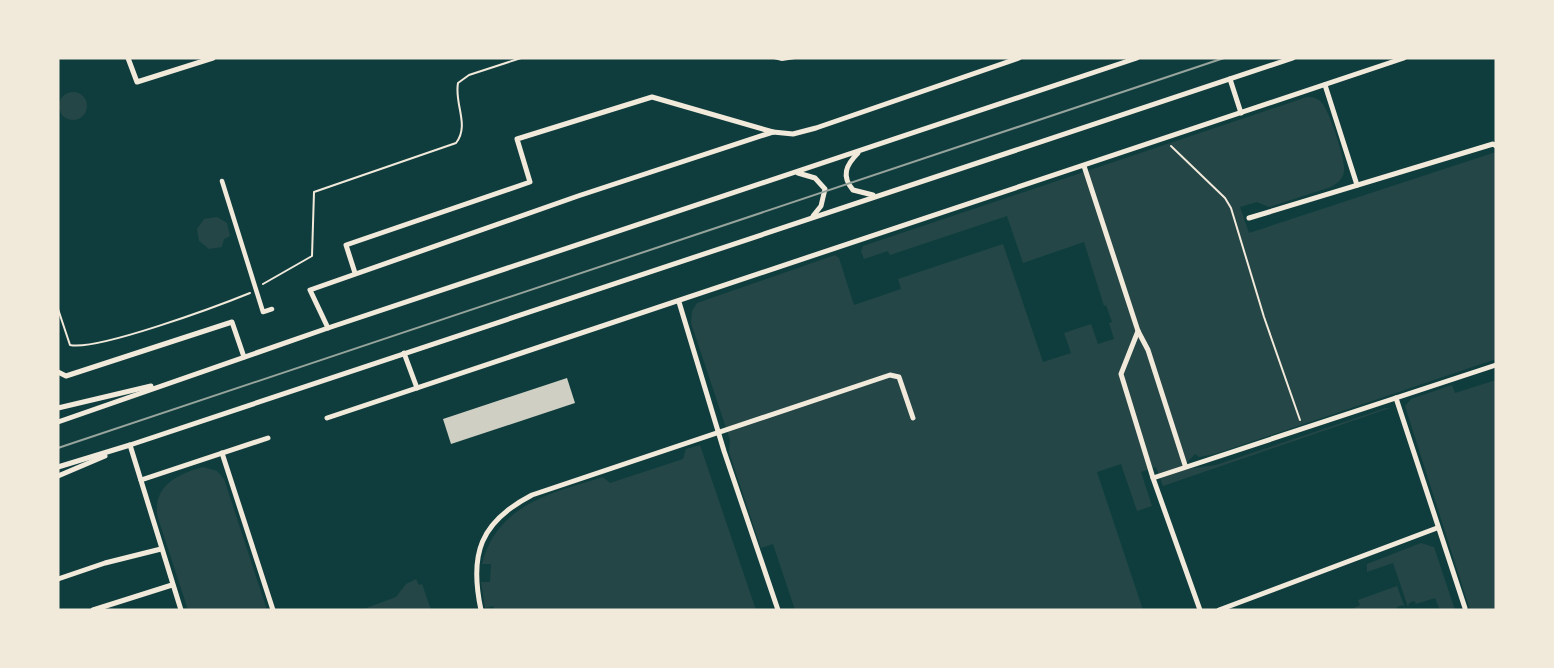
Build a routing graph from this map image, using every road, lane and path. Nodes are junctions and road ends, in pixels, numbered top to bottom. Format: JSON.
{"nodes":[{"id":1,"x":128,"y":58,"type":"edge"},
{"id":2,"x":213,"y":58,"type":"edge"},
{"id":3,"x":521,"y":58,"type":"edge"},
{"id":4,"x":774,"y":58,"type":"edge"},
{"id":5,"x":795,"y":58,"type":"edge"},
{"id":6,"x":994,"y":58,"type":"edge"},
{"id":7,"x":1019,"y":58,"type":"edge"},
{"id":8,"x":1137,"y":58,"type":"edge"},
{"id":9,"x":1293,"y":58,"type":"edge"},
{"id":10,"x":1404,"y":58,"type":"edge"},
{"id":11,"x":996,"y":65,"type":"junction"},
{"id":12,"x":1230,"y":79,"type":"junction"},
{"id":13,"x":1325,"y":85,"type":"junction"},
{"id":14,"x":1241,"y":113,"type":"junction"},
{"id":15,"x":773,"y":132,"type":"junction"},
{"id":16,"x":1168,"y":137,"type":"junction"},
{"id":17,"x":1496,"y":146,"type":"edge"},
{"id":18,"x":860,"y":151,"type":"junction"},
{"id":19,"x":1084,"y":166,"type":"junction"},
{"id":20,"x":795,"y":173,"type":"junction"},
{"id":21,"x":222,"y":181,"type":"dead end"},
{"id":22,"x":1357,"y":185,"type":"junction"},
{"id":23,"x":880,"y":195,"type":"junction"},
{"id":24,"x":810,"y":218,"type":"junction"},
{"id":25,"x":1249,"y":218,"type":"dead end"},
{"id":26,"x":355,"y":273,"type":"junction"},
{"id":27,"x":257,"y":288,"type":"junction"},
{"id":28,"x":679,"y":302,"type":"junction"},
{"id":29,"x":58,"y":309,"type":"edge"},
{"id":30,"x":272,"y":309,"type":"dead end"},
{"id":31,"x":327,"y":328,"type":"junction"},
{"id":32,"x":1138,"y":331,"type":"junction"},
{"id":33,"x":404,"y":353,"type":"junction"},
{"id":34,"x":244,"y":357,"type":"junction"},
{"id":35,"x":1496,"y":365,"type":"edge"},
{"id":36,"x":58,"y":372,"type":"edge"},
{"id":37,"x":198,"y":373,"type":"junction"},
{"id":38,"x":417,"y":388,"type":"junction"},
{"id":39,"x":1396,"y":398,"type":"junction"},
{"id":40,"x":58,"y":408,"type":"edge"},
{"id":41,"x":327,"y":418,"type":"dead end"},
{"id":42,"x":913,"y":418,"type":"dead end"},
{"id":43,"x":58,"y":422,"type":"edge"},
{"id":44,"x":1302,"y":428,"type":"junction"},
{"id":45,"x":720,"y":432,"type":"junction"},
{"id":46,"x":268,"y":438,"type":"dead end"},
{"id":47,"x":130,"y":445,"type":"junction"},
{"id":48,"x":222,"y":453,"type":"junction"},
{"id":49,"x":1185,"y":465,"type":"junction"},
{"id":50,"x":58,"y":467,"type":"edge"},
{"id":51,"x":58,"y":476,"type":"edge"},
{"id":52,"x":1153,"y":478,"type":"junction"},
{"id":53,"x":141,"y":480,"type":"junction"},
{"id":54,"x":1437,"y":528,"type":"junction"},
{"id":55,"x":161,"y":549,"type":"junction"},
{"id":56,"x":58,"y":579,"type":"edge"},
{"id":57,"x":172,"y":584,"type":"junction"},
{"id":58,"x":1465,"y":608,"type":"dead end"},
{"id":59,"x":93,"y":610,"type":"edge"},
{"id":60,"x":180,"y":610,"type":"edge"},
{"id":61,"x":273,"y":610,"type":"edge"},
{"id":62,"x":481,"y":610,"type":"edge"},
{"id":63,"x":778,"y":610,"type":"edge"},
{"id":64,"x":1200,"y":610,"type":"edge"},
{"id":65,"x":1219,"y":610,"type":"edge"}],
"edges":[{"from":1,"to":2,"type":"street"},
{"from":3,"to":27,"type":"path"},
{"from":4,"to":5,"type":"path"},
{"from":6,"to":11,"type":"street"},
{"from":7,"to":11,"type":"street"},
{"from":8,"to":18,"type":"street"},
{"from":9,"to":12,"type":"street"},
{"from":10,"to":13,"type":"street"},
{"from":11,"to":15,"type":"street"},
{"from":12,"to":14,"type":"street"},
{"from":12,"to":23,"type":"street"},
{"from":13,"to":14,"type":"street"},
{"from":13,"to":22,"type":"street"},
{"from":14,"to":16,"type":"street"},
{"from":15,"to":26,"type":"street"},
{"from":15,"to":26,"type":"street"},
{"from":16,"to":19,"type":"street"},
{"from":16,"to":44,"type":"path"},
{"from":17,"to":22,"type":"street"},
{"from":18,"to":20,"type":"street"},
{"from":18,"to":23,"type":"street"},
{"from":19,"to":28,"type":"street"},
{"from":19,"to":32,"type":"street"},
{"from":20,"to":24,"type":"street"},
{"from":20,"to":31,"type":"street"},
{"from":21,"to":27,"type":"street"},
{"from":22,"to":25,"type":"street"},
{"from":23,"to":24,"type":"street"},
{"from":24,"to":33,"type":"street"},
{"from":26,"to":31,"type":"street"},
{"from":27,"to":29,"type":"path"},
{"from":27,"to":30,"type":"street"},
{"from":28,"to":38,"type":"street"},
{"from":28,"to":45,"type":"street"},
{"from":31,"to":34,"type":"street"},
{"from":32,"to":49,"type":"street"},
{"from":32,"to":52,"type":"street"},
{"from":33,"to":38,"type":"street"},
{"from":33,"to":47,"type":"street"},
{"from":34,"to":36,"type":"street"},
{"from":34,"to":37,"type":"street"},
{"from":35,"to":39,"type":"street"},
{"from":37,"to":40,"type":"street"},
{"from":37,"to":43,"type":"street"},
{"from":38,"to":41,"type":"street"},
{"from":39,"to":44,"type":"street"},
{"from":39,"to":54,"type":"street"},
{"from":42,"to":45,"type":"street"},
{"from":44,"to":49,"type":"street"},
{"from":45,"to":62,"type":"street"},
{"from":45,"to":63,"type":"street"},
{"from":46,"to":48,"type":"street"},
{"from":47,"to":50,"type":"street"},
{"from":47,"to":51,"type":"street"},
{"from":47,"to":53,"type":"street"},
{"from":48,"to":53,"type":"street"},
{"from":48,"to":61,"type":"street"},
{"from":49,"to":52,"type":"street"},
{"from":52,"to":64,"type":"street"},
{"from":53,"to":55,"type":"street"},
{"from":54,"to":58,"type":"street"},
{"from":54,"to":65,"type":"street"},
{"from":55,"to":56,"type":"street"},
{"from":55,"to":57,"type":"street"},
{"from":57,"to":59,"type":"street"},
{"from":57,"to":60,"type":"street"}]}
